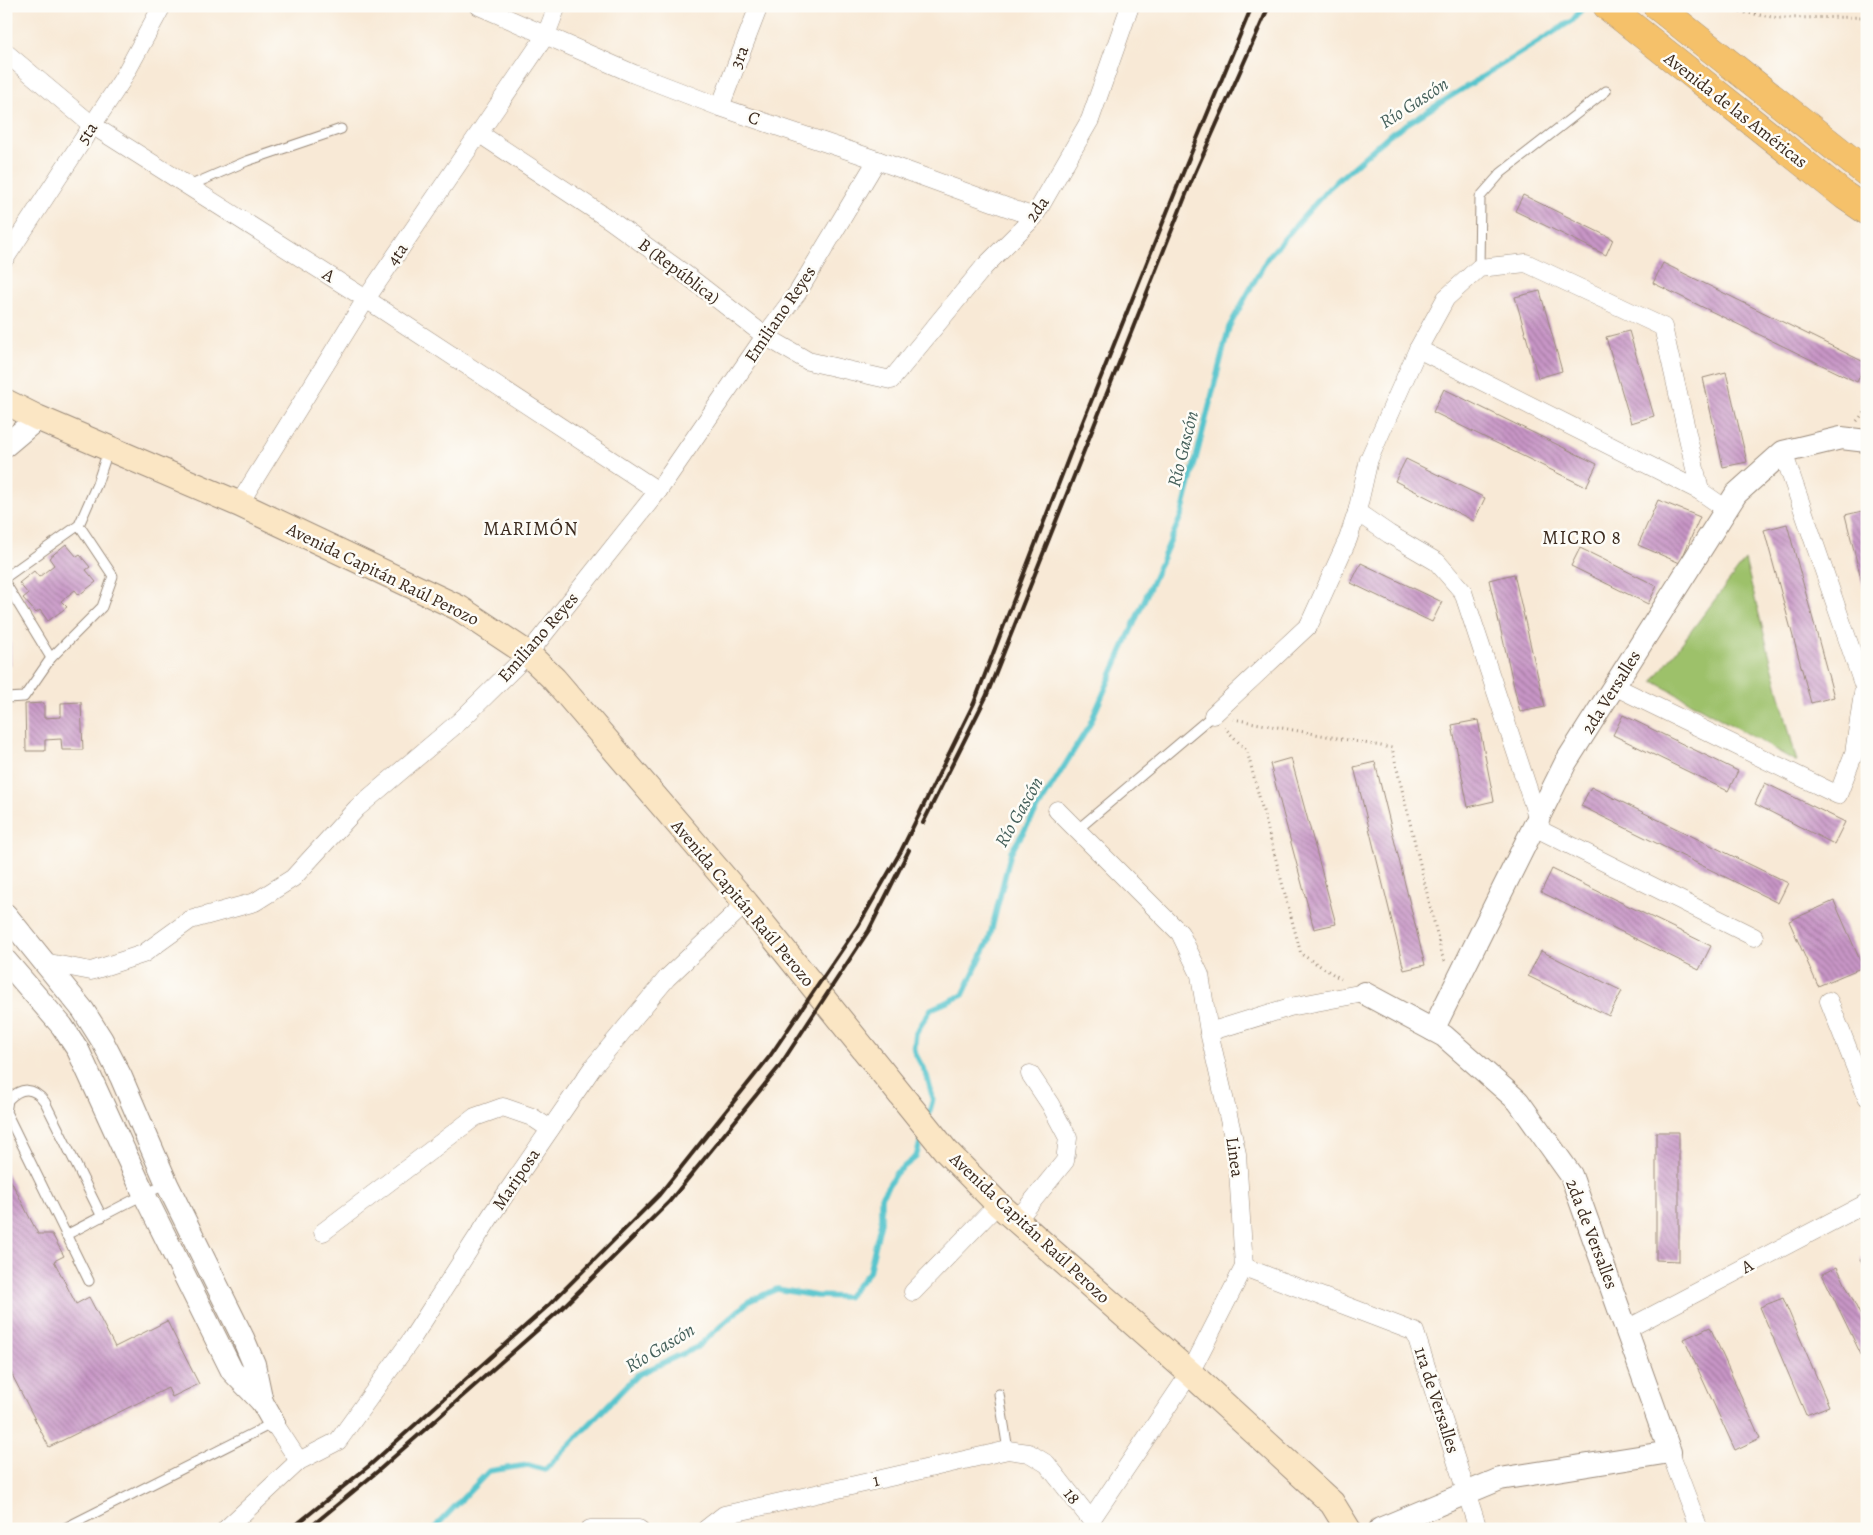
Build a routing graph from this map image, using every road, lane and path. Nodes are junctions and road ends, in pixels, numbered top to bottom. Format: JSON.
{"nodes":[{"id":1,"x":162,"y":6,"type":"edge"},
{"id":2,"x":479,"y":6,"type":"edge"},
{"id":3,"x":557,"y":6,"type":"edge"},
{"id":4,"x":759,"y":6,"type":"edge"},
{"id":5,"x":1130,"y":6,"type":"edge"},
{"id":6,"x":1607,"y":6,"type":"edge"},
{"id":7,"x":1656,"y":6,"type":"edge"},
{"id":8,"x":1721,"y":6,"type":"edge"},
{"id":9,"x":1867,"y":17,"type":"edge"},
{"id":10,"x":546,"y":35,"type":"junction"},
{"id":11,"x":6,"y":54,"type":"edge"},
{"id":12,"x":1606,"y":91,"type":"dead end"},
{"id":13,"x":720,"y":107,"type":"junction"},
{"id":14,"x":92,"y":125,"type":"junction"},
{"id":15,"x":341,"y":129,"type":"dead end"},
{"id":16,"x":480,"y":134,"type":"junction"},
{"id":17,"x":877,"y":160,"type":"junction"},
{"id":18,"x":1867,"y":173,"type":"edge"},
{"id":19,"x":188,"y":186,"type":"junction"},
{"id":20,"x":1867,"y":211,"type":"edge"},
{"id":21,"x":1034,"y":217,"type":"junction"},
{"id":22,"x":6,"y":257,"type":"edge"},
{"id":23,"x":1479,"y":268,"type":"junction"},
{"id":24,"x":366,"y":299,"type":"junction"},
{"id":25,"x":765,"y":336,"type":"junction"},
{"id":26,"x":1418,"y":349,"type":"junction"},
{"id":27,"x":891,"y":380,"type":"joint"},
{"id":28,"x":7,"y":403,"type":"edge"},
{"id":29,"x":38,"y":418,"type":"junction"},
{"id":30,"x":1867,"y":441,"type":"edge"},
{"id":31,"x":6,"y":445,"type":"edge"},
{"id":32,"x":109,"y":448,"type":"junction"},
{"id":33,"x":1783,"y":452,"type":"junction"},
{"id":34,"x":658,"y":491,"type":"junction"},
{"id":35,"x":1700,"y":491,"type":"junction"},
{"id":36,"x":239,"y":504,"type":"junction"},
{"id":37,"x":1726,"y":509,"type":"junction"},
{"id":38,"x":1357,"y":512,"type":"junction"},
{"id":39,"x":79,"y":525,"type":"junction"},
{"id":40,"x":6,"y":577,"type":"edge"},
{"id":41,"x":6,"y":584,"type":"edge"},
{"id":42,"x":528,"y":654,"type":"junction"},
{"id":43,"x":52,"y":658,"type":"junction"},
{"id":44,"x":1614,"y":686,"type":"junction"},
{"id":45,"x":6,"y":698,"type":"edge"},
{"id":46,"x":1213,"y":716,"type":"junction"},
{"id":47,"x":1057,"y":810,"type":"dead end"},
{"id":48,"x":1538,"y":821,"type":"junction"},
{"id":49,"x":1077,"y":830,"type":"junction"},
{"id":50,"x":746,"y":903,"type":"junction"},
{"id":51,"x":6,"y":915,"type":"edge"},
{"id":52,"x":1754,"y":937,"type":"dead end"},
{"id":53,"x":6,"y":961,"type":"edge"},
{"id":54,"x":44,"y":962,"type":"junction"},
{"id":55,"x":1457,"y":980,"type":"junction"},
{"id":56,"x":1364,"y":993,"type":"junction"},
{"id":57,"x":1829,"y":1001,"type":"dead end"},
{"id":58,"x":1433,"y":1030,"type":"junction"},
{"id":59,"x":1209,"y":1032,"type":"junction"},
{"id":60,"x":1030,"y":1074,"type":"dead end"},
{"id":61,"x":1867,"y":1097,"type":"edge"},
{"id":62,"x":550,"y":1129,"type":"junction"},
{"id":63,"x":167,"y":1184,"type":"junction"},
{"id":64,"x":144,"y":1194,"type":"junction"},
{"id":65,"x":1867,"y":1203,"type":"edge"},
{"id":66,"x":998,"y":1204,"type":"junction"},
{"id":67,"x":102,"y":1217,"type":"junction"},
{"id":68,"x":1017,"y":1220,"type":"junction"},
{"id":69,"x":323,"y":1232,"type":"dead end"},
{"id":70,"x":66,"y":1234,"type":"junction"},
{"id":71,"x":1244,"y":1267,"type":"junction"},
{"id":72,"x":89,"y":1280,"type":"dead end"},
{"id":73,"x":913,"y":1292,"type":"dead end"},
{"id":74,"x":1627,"y":1329,"type":"junction"},
{"id":75,"x":1190,"y":1374,"type":"junction"},
{"id":76,"x":999,"y":1394,"type":"dead end"},
{"id":77,"x":262,"y":1402,"type":"junction"},
{"id":78,"x":274,"y":1423,"type":"junction"},
{"id":79,"x":1008,"y":1450,"type":"junction"},
{"id":80,"x":1670,"y":1452,"type":"junction"},
{"id":81,"x":299,"y":1461,"type":"junction"},
{"id":82,"x":1048,"y":1464,"type":"joint"},
{"id":83,"x":1467,"y":1494,"type":"junction"},
{"id":84,"x":1093,"y":1524,"type":"edge"},
{"id":85,"x":63,"y":1529,"type":"edge"},
{"id":86,"x":226,"y":1529,"type":"edge"},
{"id":87,"x":590,"y":1529,"type":"edge"},
{"id":88,"x":639,"y":1529,"type":"edge"},
{"id":89,"x":706,"y":1529,"type":"edge"},
{"id":90,"x":1348,"y":1529,"type":"edge"},
{"id":91,"x":1380,"y":1529,"type":"edge"},
{"id":92,"x":1478,"y":1529,"type":"edge"},
{"id":93,"x":1699,"y":1529,"type":"edge"}],
"edges":[{"from":1,"to":14,"type":"street","name":"5ta"},
{"from":2,"to":10,"type":"street","name":"C"},
{"from":3,"to":10,"type":"street","name":"4ta"},
{"from":4,"to":13,"type":"street","name":"3ra"},
{"from":5,"to":21,"type":"street","name":"2da"},
{"from":6,"to":20,"type":"main road","name":"Avenida de las Américas"},
{"from":7,"to":18,"type":"main road","name":"Avenida de las Américas"},
{"from":8,"to":9,"type":"path"},
{"from":10,"to":13,"type":"street","name":"C"},
{"from":10,"to":16,"type":"street","name":"4ta"},
{"from":11,"to":14,"type":"street","name":"A"},
{"from":12,"to":23,"type":"lane"},
{"from":13,"to":17,"type":"street","name":"C"},
{"from":14,"to":19,"type":"street","name":"A"},
{"from":14,"to":22,"type":"street","name":"5ta"},
{"from":15,"to":19,"type":"lane"},
{"from":16,"to":24,"type":"street","name":"4ta"},
{"from":16,"to":25,"type":"street","name":"B (República)"},
{"from":17,"to":21,"type":"street","name":"C"},
{"from":17,"to":25,"type":"street","name":"Emiliano Reyes"},
{"from":19,"to":24,"type":"street","name":"A"},
{"from":21,"to":27,"type":"street","name":"2da"},
{"from":23,"to":26,"type":"street"},
{"from":23,"to":35,"type":"street"},
{"from":24,"to":34,"type":"street","name":"A"},
{"from":24,"to":36,"type":"street","name":"4ta"},
{"from":25,"to":27,"type":"street","name":"B (República)"},
{"from":25,"to":34,"type":"street","name":"Emiliano Reyes"},
{"from":26,"to":35,"type":"street"},
{"from":26,"to":38,"type":"street"},
{"from":28,"to":29,"type":"main road","name":"Avenida Capitán Raúl Perozo"},
{"from":29,"to":31,"type":"street"},
{"from":29,"to":32,"type":"main road","name":"Avenida Capitán Raúl Perozo"},
{"from":30,"to":33,"type":"street","name":"2da Versalles"},
{"from":32,"to":36,"type":"main road","name":"Avenida Capitán Raúl Perozo"},
{"from":32,"to":39,"type":"lane"},
{"from":33,"to":37,"type":"street","name":"2da Versalles"},
{"from":33,"to":44,"type":"street"},
{"from":34,"to":42,"type":"street","name":"Emiliano Reyes"},
{"from":35,"to":37,"type":"street"},
{"from":36,"to":42,"type":"main road","name":"Avenida Capitán Raúl Perozo"},
{"from":37,"to":44,"type":"street","name":"2da Versalles"},
{"from":38,"to":46,"type":"street"},
{"from":38,"to":48,"type":"street"},
{"from":39,"to":40,"type":"lane"},
{"from":39,"to":43,"type":"lane"},
{"from":41,"to":43,"type":"lane"},
{"from":42,"to":50,"type":"main road","name":"Avenida Capitán Raúl Perozo"},
{"from":42,"to":54,"type":"street","name":"Emiliano Reyes"},
{"from":43,"to":45,"type":"lane"},
{"from":44,"to":48,"type":"street","name":"2da Versalles"},
{"from":46,"to":49,"type":"lane"},
{"from":46,"to":55,"type":"path"},
{"from":46,"to":56,"type":"path"},
{"from":47,"to":49,"type":"street","name":"Linea"},
{"from":48,"to":52,"type":"street"},
{"from":48,"to":55,"type":"street","name":"2da Versalles"},
{"from":49,"to":59,"type":"street","name":"Linea"},
{"from":50,"to":62,"type":"street","name":"Mariposa"},
{"from":50,"to":66,"type":"main road","name":"Avenida Capitán Raúl Perozo"},
{"from":51,"to":54,"type":"street"},
{"from":53,"to":64,"type":"street"},
{"from":54,"to":63,"type":"street"},
{"from":55,"to":58,"type":"street","name":"2da Versalles"},
{"from":56,"to":58,"type":"street","name":"2da de Versalles"},
{"from":56,"to":59,"type":"street"},
{"from":57,"to":61,"type":"street"},
{"from":58,"to":74,"type":"street","name":"2da de Versalles"},
{"from":59,"to":71,"type":"street","name":"Linea"},
{"from":60,"to":68,"type":"street"},
{"from":62,"to":69,"type":"street"},
{"from":62,"to":81,"type":"street","name":"Mariposa"},
{"from":63,"to":64,"type":"lane"},
{"from":63,"to":77,"type":"street"},
{"from":64,"to":67,"type":"lane"},
{"from":64,"to":77,"type":"street"},
{"from":65,"to":74,"type":"street","name":"A"},
{"from":66,"to":68,"type":"main road","name":"Avenida Capitán Raúl Perozo"},
{"from":66,"to":73,"type":"street"},
{"from":67,"to":70,"type":"lane"},
{"from":67,"to":70,"type":"lane"},
{"from":68,"to":75,"type":"main road","name":"Avenida Capitán Raúl Perozo"},
{"from":70,"to":72,"type":"lane"},
{"from":71,"to":75,"type":"street"},
{"from":71,"to":83,"type":"street","name":"1ra de Versalles"},
{"from":74,"to":80,"type":"street","name":"2da de Versalles"},
{"from":75,"to":84,"type":"street"},
{"from":75,"to":90,"type":"main road","name":"Avenida Capitán Raúl Perozo"},
{"from":76,"to":79,"type":"lane"},
{"from":77,"to":78,"type":"street"},
{"from":78,"to":81,"type":"street"},
{"from":78,"to":85,"type":"lane"},
{"from":79,"to":82,"type":"street","name":"1"},
{"from":79,"to":89,"type":"street","name":"1"},
{"from":80,"to":83,"type":"street"},
{"from":80,"to":93,"type":"street","name":"2da de Versalles"},
{"from":81,"to":86,"type":"street","name":"Mariposa"},
{"from":82,"to":84,"type":"street","name":"18"},
{"from":83,"to":91,"type":"street"},
{"from":83,"to":92,"type":"street","name":"1ra de Versalles"},
{"from":87,"to":88,"type":"street"}]}
